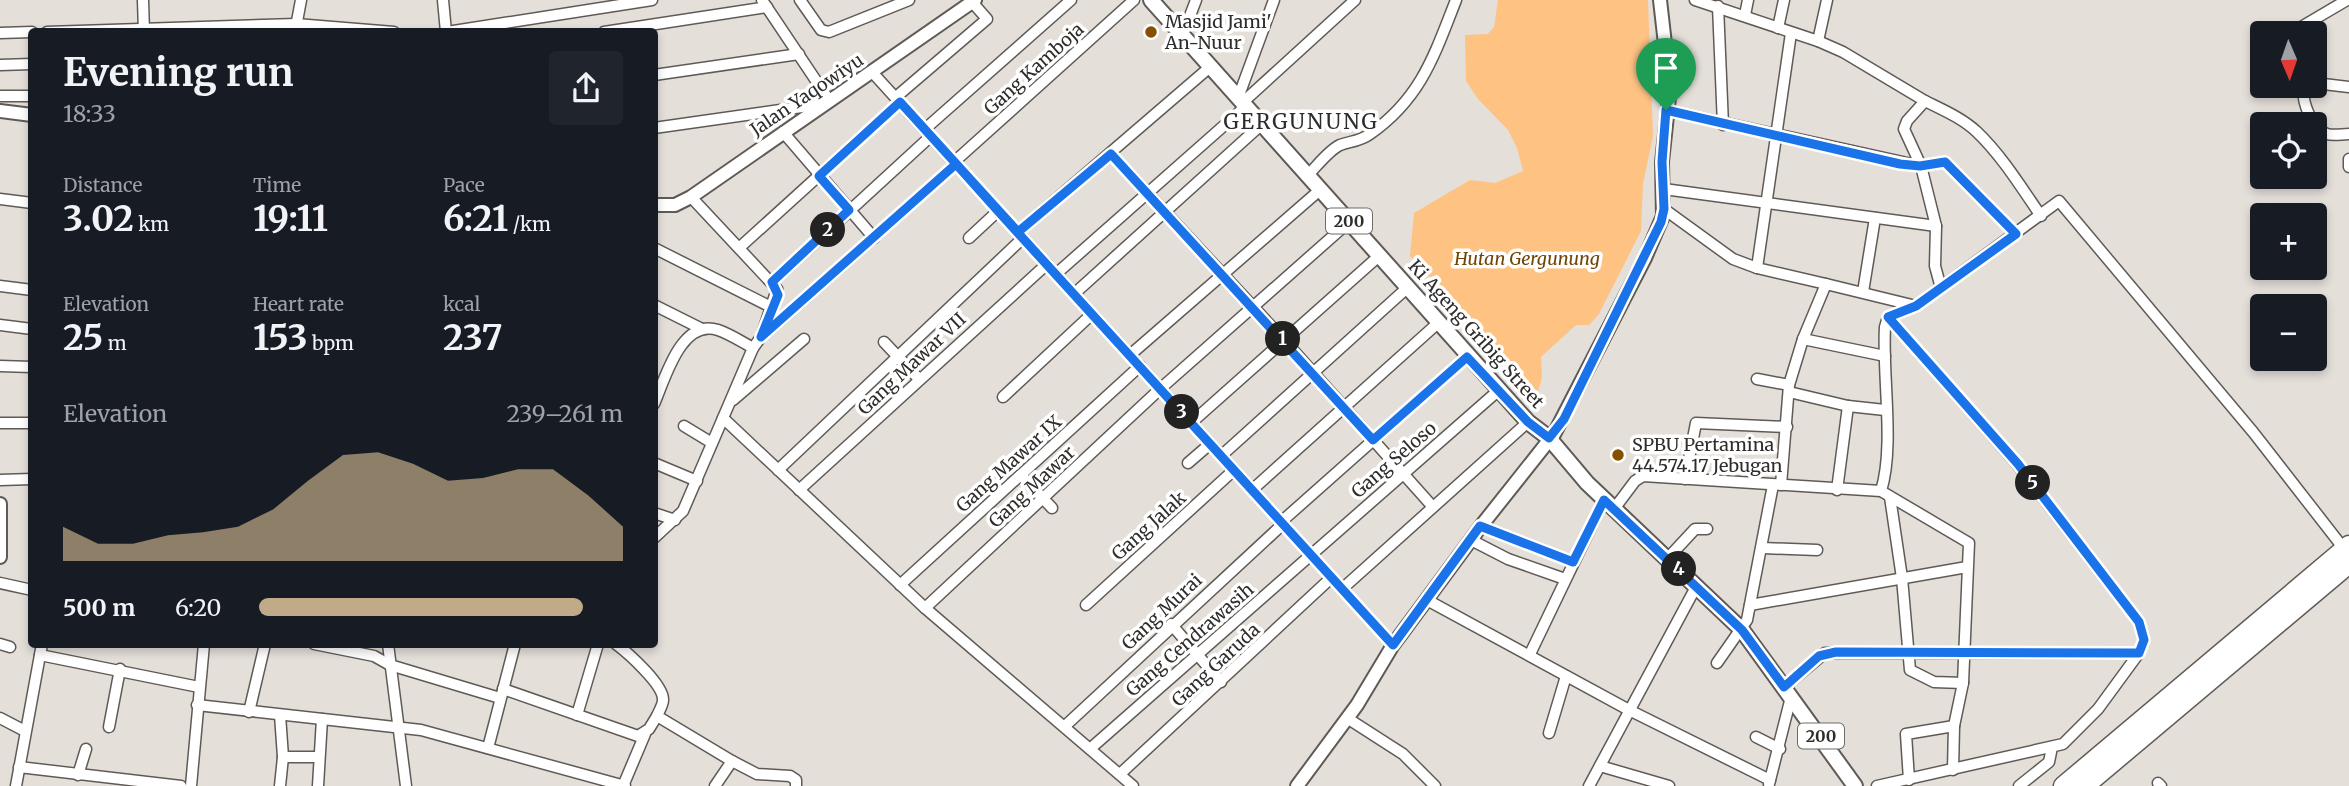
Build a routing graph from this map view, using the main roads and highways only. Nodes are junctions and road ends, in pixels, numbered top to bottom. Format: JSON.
{"nodes":[{"id":1,"x":1151,"y":0,"type":"edge"},
{"id":2,"x":2345,"y":545,"type":"edge"},
{"id":3,"x":2349,"y":564,"type":"edge"},
{"id":4,"x":1855,"y":786,"type":"edge"},
{"id":5,"x":2063,"y":786,"type":"edge"},
{"id":6,"x":2085,"y":786,"type":"edge"}],
"edges":[{"from":1,"to":4,"type":"main road","name":"Ki Ageng Gribig Street","number":"200"},
{"from":2,"to":5,"type":"highway"},
{"from":3,"to":6,"type":"highway"}]}
